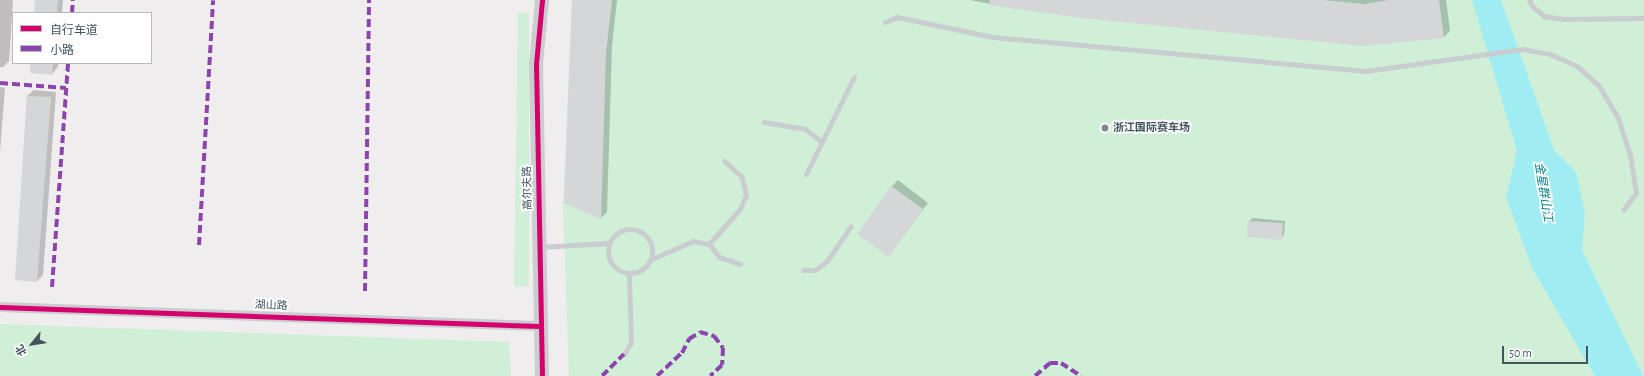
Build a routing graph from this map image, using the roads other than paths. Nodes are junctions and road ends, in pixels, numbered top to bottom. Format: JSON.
{"nodes":[{"id":1,"x":542,"y":0,"type":"edge"},
{"id":2,"x":1529,"y":0,"type":"edge"},
{"id":3,"x":1644,"y":18,"type":"edge"},
{"id":4,"x":885,"y":22,"type":"dead end"},
{"id":5,"x":854,"y":77,"type":"dead end"},
{"id":6,"x":764,"y":122,"type":"dead end"},
{"id":7,"x":822,"y":142,"type":"junction"},
{"id":8,"x":724,"y":161,"type":"dead end"},
{"id":9,"x":806,"y":174,"type":"dead end"},
{"id":10,"x":1623,"y":210,"type":"dead end"},
{"id":11,"x":851,"y":226,"type":"dead end"},
{"id":12,"x":608,"y":243,"type":"junction"},
{"id":13,"x":709,"y":244,"type":"junction"},
{"id":14,"x":539,"y":247,"type":"junction"},
{"id":15,"x":652,"y":259,"type":"junction"},
{"id":16,"x":740,"y":264,"type":"dead end"},
{"id":17,"x":803,"y":270,"type":"dead end"},
{"id":18,"x":629,"y":274,"type":"junction"},
{"id":19,"x":0,"y":307,"type":"edge"},
{"id":20,"x":540,"y":326,"type":"junction"},
{"id":21,"x":624,"y":354,"type":"dead end"},
{"id":22,"x":542,"y":376,"type":"edge"}],
"edges":[{"from":1,"to":14,"type":"street","name":"高尔夫路"},
{"from":2,"to":3,"type":"lane"},
{"from":4,"to":10,"type":"lane"},
{"from":5,"to":7,"type":"lane"},
{"from":6,"to":7,"type":"lane"},
{"from":7,"to":9,"type":"lane"},
{"from":8,"to":13,"type":"lane"},
{"from":11,"to":17,"type":"lane"},
{"from":12,"to":14,"type":"lane"},
{"from":12,"to":15,"type":"lane"},
{"from":12,"to":18,"type":"lane"},
{"from":13,"to":15,"type":"lane"},
{"from":13,"to":16,"type":"lane"},
{"from":14,"to":20,"type":"street","name":"高尔夫路"},
{"from":15,"to":18,"type":"lane"},
{"from":18,"to":21,"type":"lane"},
{"from":19,"to":20,"type":"street","name":"湖山路"},
{"from":20,"to":22,"type":"street","name":"高尔夫路"}]}
